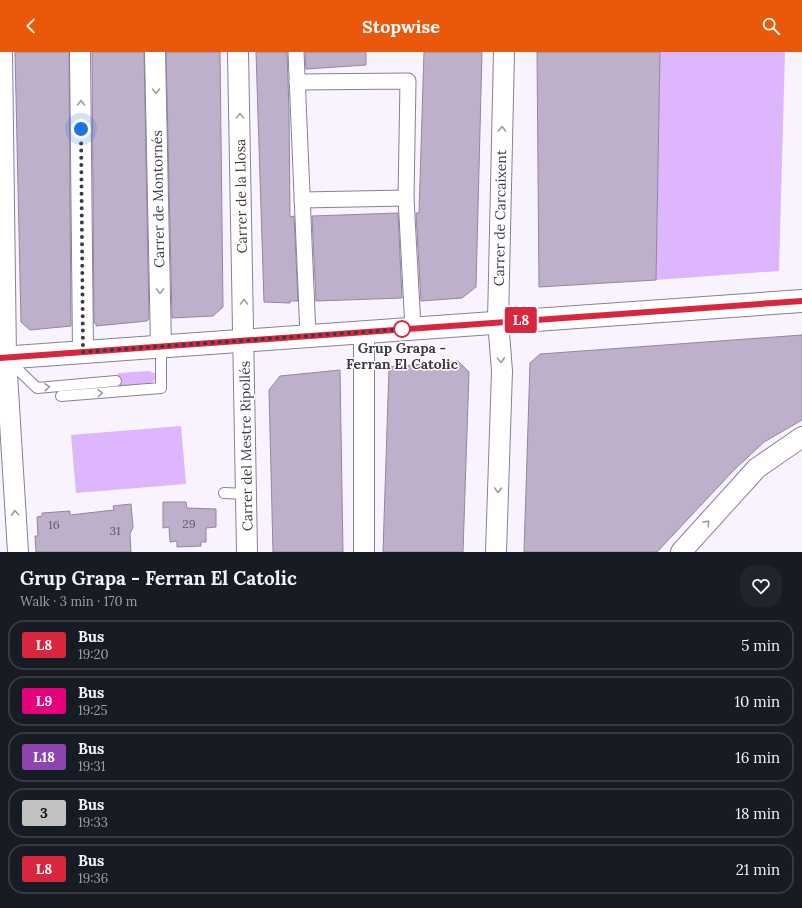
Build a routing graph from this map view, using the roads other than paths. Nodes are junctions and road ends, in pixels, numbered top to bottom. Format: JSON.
{"nodes":[{"id":1,"x":2,"y":52,"type":"edge"},
{"id":2,"x":80,"y":52,"type":"edge"},
{"id":3,"x":155,"y":52,"type":"edge"},
{"id":4,"x":238,"y":52,"type":"edge"},
{"id":5,"x":296,"y":52,"type":"edge"},
{"id":6,"x":504,"y":52,"type":"edge"},
{"id":7,"x":297,"y":82,"type":"junction"},
{"id":8,"x":406,"y":198,"type":"junction"},
{"id":9,"x":302,"y":200,"type":"junction"},
{"id":10,"x":802,"y":300,"type":"edge"},
{"id":11,"x":498,"y":322,"type":"junction"},
{"id":12,"x":413,"y":328,"type":"junction"},
{"id":13,"x":364,"y":332,"type":"junction"},
{"id":14,"x":308,"y":336,"type":"junction"},
{"id":15,"x":245,"y":341,"type":"junction"},
{"id":16,"x":161,"y":347,"type":"junction"},
{"id":17,"x":83,"y":352,"type":"junction"},
{"id":18,"x":3,"y":358,"type":"edge"},
{"id":19,"x":116,"y":381,"type":"dead end"},
{"id":20,"x":61,"y":396,"type":"dead end"},
{"id":21,"x":802,"y":437,"type":"edge"},
{"id":22,"x":224,"y":493,"type":"dead end"},
{"id":23,"x":247,"y":494,"type":"junction"},
{"id":24,"x":18,"y":552,"type":"edge"},
{"id":25,"x":247,"y":552,"type":"edge"},
{"id":26,"x":364,"y":552,"type":"edge"},
{"id":27,"x":496,"y":552,"type":"edge"},
{"id":28,"x":681,"y":552,"type":"edge"}],
"edges":[{"from":1,"to":18,"type":"street"},
{"from":17,"to":2,"type":"street","one_way":true},
{"from":3,"to":16,"type":"street","name":"Carrer de Montornés","one_way":true},
{"from":15,"to":4,"type":"street","name":"Carrer de la Llosa","one_way":true},
{"from":5,"to":7,"type":"street"},
{"from":11,"to":6,"type":"street","name":"Carrer de Carcaixent","one_way":true},
{"from":7,"to":8,"type":"street"},
{"from":7,"to":9,"type":"street"},
{"from":8,"to":9,"type":"street"},
{"from":8,"to":12,"type":"street"},
{"from":9,"to":14,"type":"street"},
{"from":10,"to":11,"type":"street"},
{"from":11,"to":12,"type":"street"},
{"from":11,"to":27,"type":"street","name":"Carrer de Carcaixent","one_way":true},
{"from":12,"to":13,"type":"street"},
{"from":13,"to":14,"type":"street"},
{"from":13,"to":26,"type":"street"},
{"from":14,"to":15,"type":"street"},
{"from":15,"to":16,"type":"street"},
{"from":15,"to":23,"type":"street","name":"Carrer del Mestre Ripollés"},
{"from":16,"to":17,"type":"street"},
{"from":20,"to":16,"type":"lane","one_way":true},
{"from":17,"to":18,"type":"street"},
{"from":18,"to":19,"type":"lane","one_way":true},
{"from":24,"to":18,"type":"street","one_way":true},
{"from":28,"to":21,"type":"street","one_way":true},
{"from":22,"to":23,"type":"lane"},
{"from":23,"to":25,"type":"street","name":"Carrer del Mestre Ripollés"}]}
